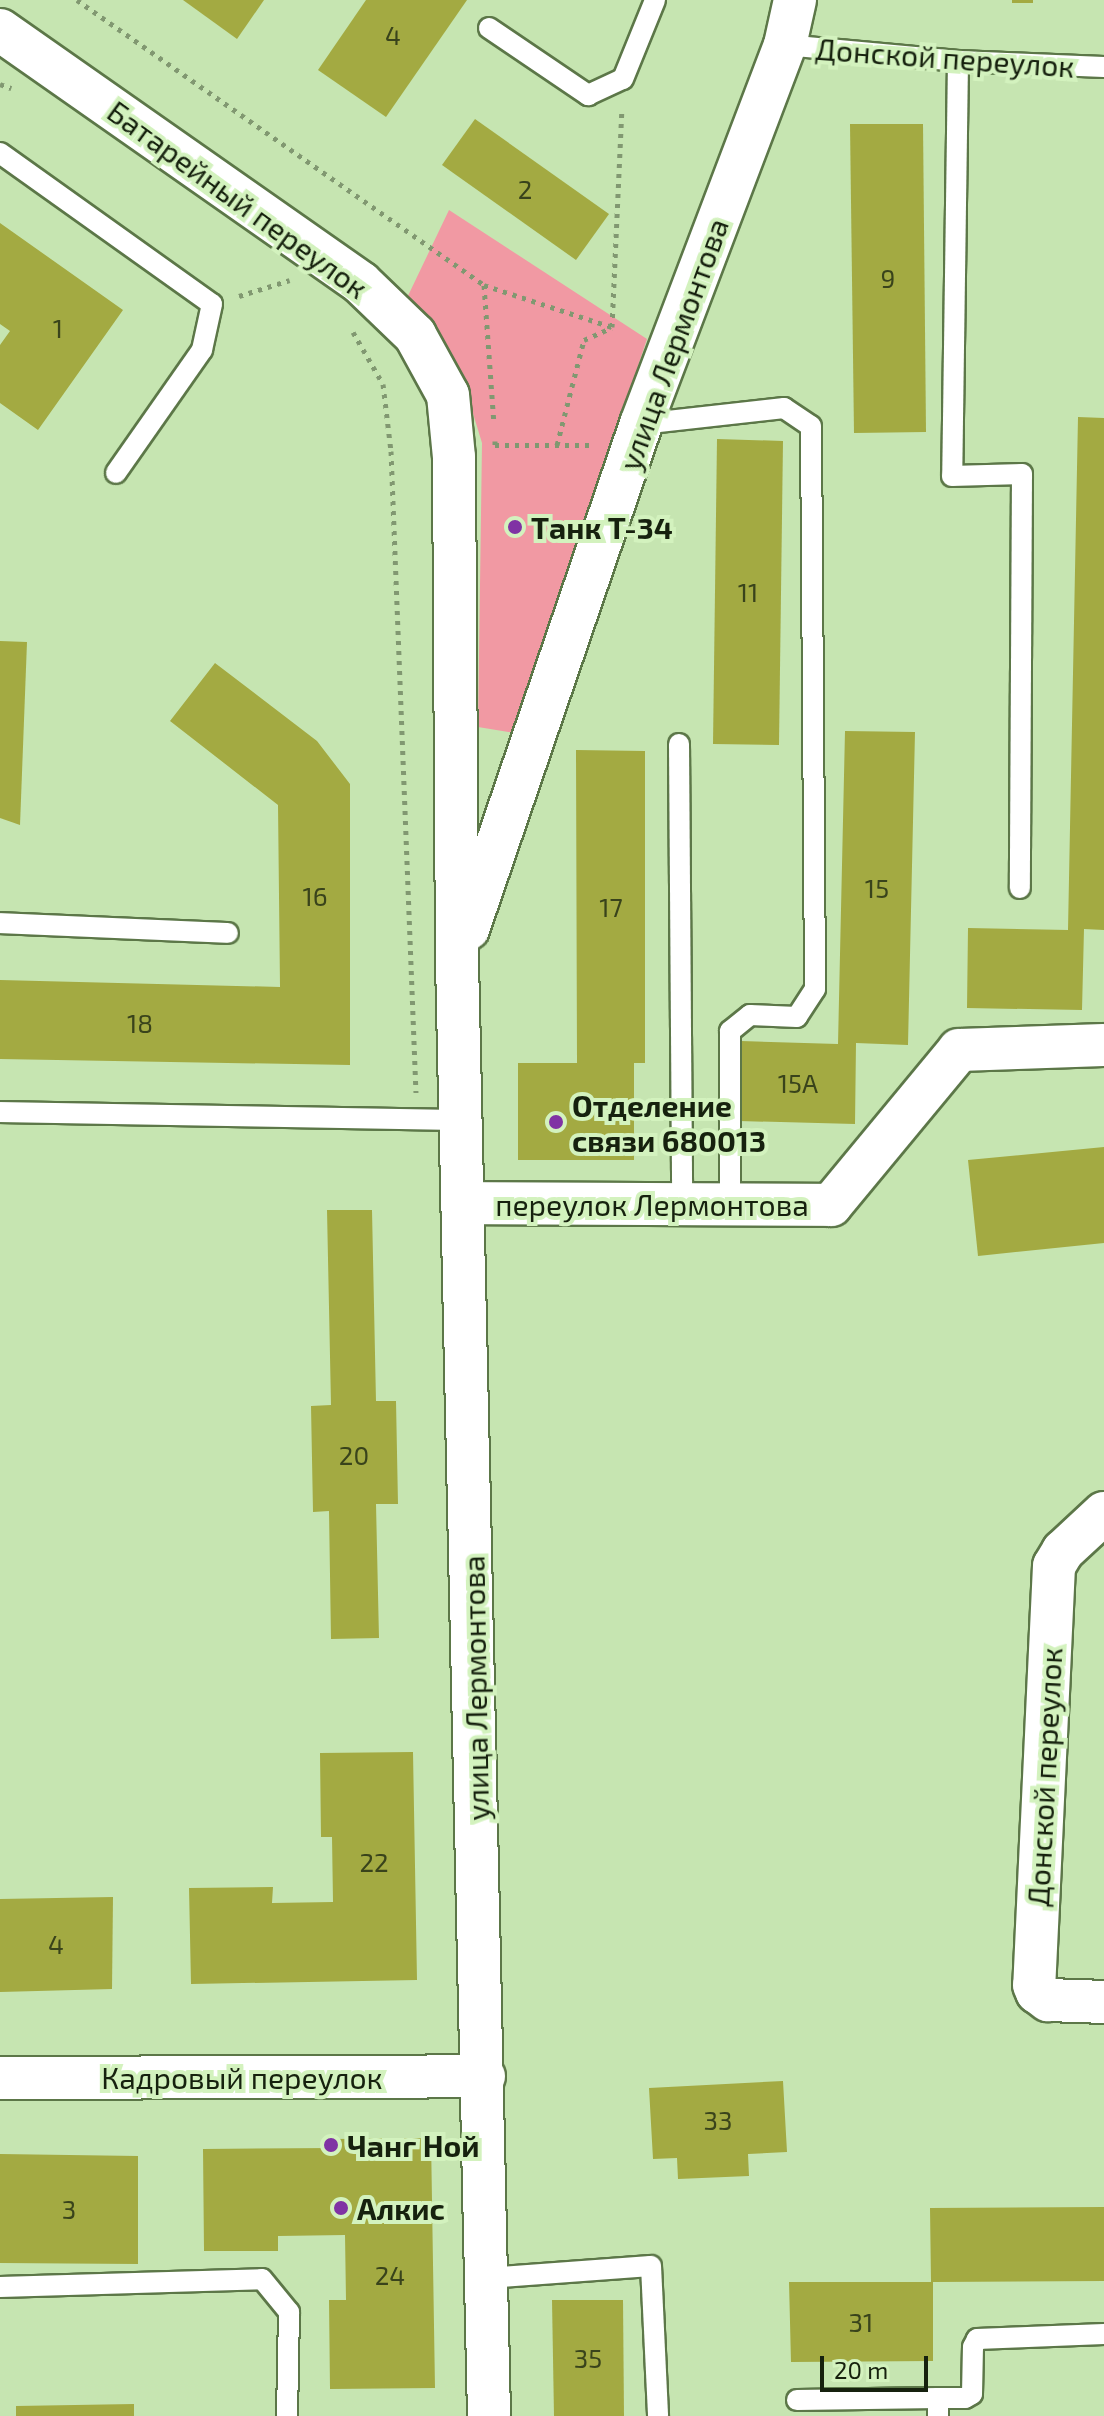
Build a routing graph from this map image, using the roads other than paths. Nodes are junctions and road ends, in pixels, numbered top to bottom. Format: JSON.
{"nodes":[{"id":1,"x":655,"y":0,"type":"edge"},
{"id":2,"x":795,"y":0,"type":"edge"},
{"id":3,"x":489,"y":28,"type":"dead end"},
{"id":4,"x":10,"y":44,"type":"edge"},
{"id":5,"x":785,"y":45,"type":"junction"},
{"id":6,"x":958,"y":61,"type":"junction"},
{"id":7,"x":1104,"y":67,"type":"edge"},
{"id":8,"x":0,"y":153,"type":"edge"},
{"id":9,"x":448,"y":395,"type":"joint"},
{"id":10,"x":636,"y":438,"type":"junction"},
{"id":11,"x":116,"y":473,"type":"dead end"},
{"id":12,"x":679,"y":744,"type":"dead end"},
{"id":13,"x":1020,"y":888,"type":"dead end"},
{"id":14,"x":0,"y":923,"type":"edge"},
{"id":15,"x":228,"y":933,"type":"dead end"},
{"id":16,"x":457,"y":960,"type":"junction"},
{"id":17,"x":1104,"y":1045,"type":"edge"},
{"id":18,"x":0,"y":1112,"type":"edge"},
{"id":19,"x":461,"y":1120,"type":"junction"},
{"id":20,"x":463,"y":1203,"type":"junction"},
{"id":21,"x":682,"y":1204,"type":"junction"},
{"id":22,"x":730,"y":1204,"type":"junction"},
{"id":23,"x":1104,"y":1513,"type":"edge"},
{"id":24,"x":1104,"y":2002,"type":"edge"},
{"id":25,"x":484,"y":2076,"type":"junction"},
{"id":26,"x":0,"y":2078,"type":"edge"},
{"id":27,"x":487,"y":2278,"type":"junction"},
{"id":28,"x":0,"y":2287,"type":"edge"},
{"id":29,"x":1104,"y":2334,"type":"edge"},
{"id":30,"x":797,"y":2400,"type":"dead end"},
{"id":31,"x":938,"y":2407,"type":"edge"},
{"id":32,"x":287,"y":2416,"type":"edge"},
{"id":33,"x":489,"y":2416,"type":"edge"},
{"id":34,"x":658,"y":2416,"type":"edge"}],
"edges":[{"from":1,"to":3,"type":"lane"},
{"from":2,"to":5,"type":"street","name":"улица Лермонтова"},
{"from":4,"to":9,"type":"street","name":"Батарейный переулок"},
{"from":5,"to":6,"type":"lane","name":"Донской переулок"},
{"from":5,"to":10,"type":"street","name":"улица Лермонтова"},
{"from":6,"to":7,"type":"lane","name":"Донской переулок"},
{"from":6,"to":13,"type":"lane"},
{"from":8,"to":11,"type":"lane"},
{"from":9,"to":16,"type":"street","name":"улица Лермонтова"},
{"from":10,"to":16,"type":"street","name":"улица Лермонтова"},
{"from":10,"to":22,"type":"lane"},
{"from":12,"to":21,"type":"lane"},
{"from":14,"to":15,"type":"lane"},
{"from":16,"to":19,"type":"street","name":"улица Лермонтова"},
{"from":17,"to":22,"type":"street","name":"переулок Лермонтова"},
{"from":18,"to":19,"type":"lane"},
{"from":19,"to":20,"type":"street","name":"улица Лермонтова"},
{"from":20,"to":21,"type":"street","name":"переулок Лермонтова"},
{"from":20,"to":25,"type":"street","name":"улица Лермонтова"},
{"from":21,"to":22,"type":"street","name":"переулок Лермонтова"},
{"from":23,"to":24,"type":"street","name":"Донской переулок"},
{"from":25,"to":26,"type":"street","name":"Кадровый переулок"},
{"from":25,"to":27,"type":"street","name":"улица Лермонтова"},
{"from":27,"to":33,"type":"street","name":"улица Лермонтова"},
{"from":27,"to":34,"type":"lane"},
{"from":28,"to":32,"type":"lane"},
{"from":29,"to":31,"type":"lane"},
{"from":30,"to":31,"type":"lane"}]}
